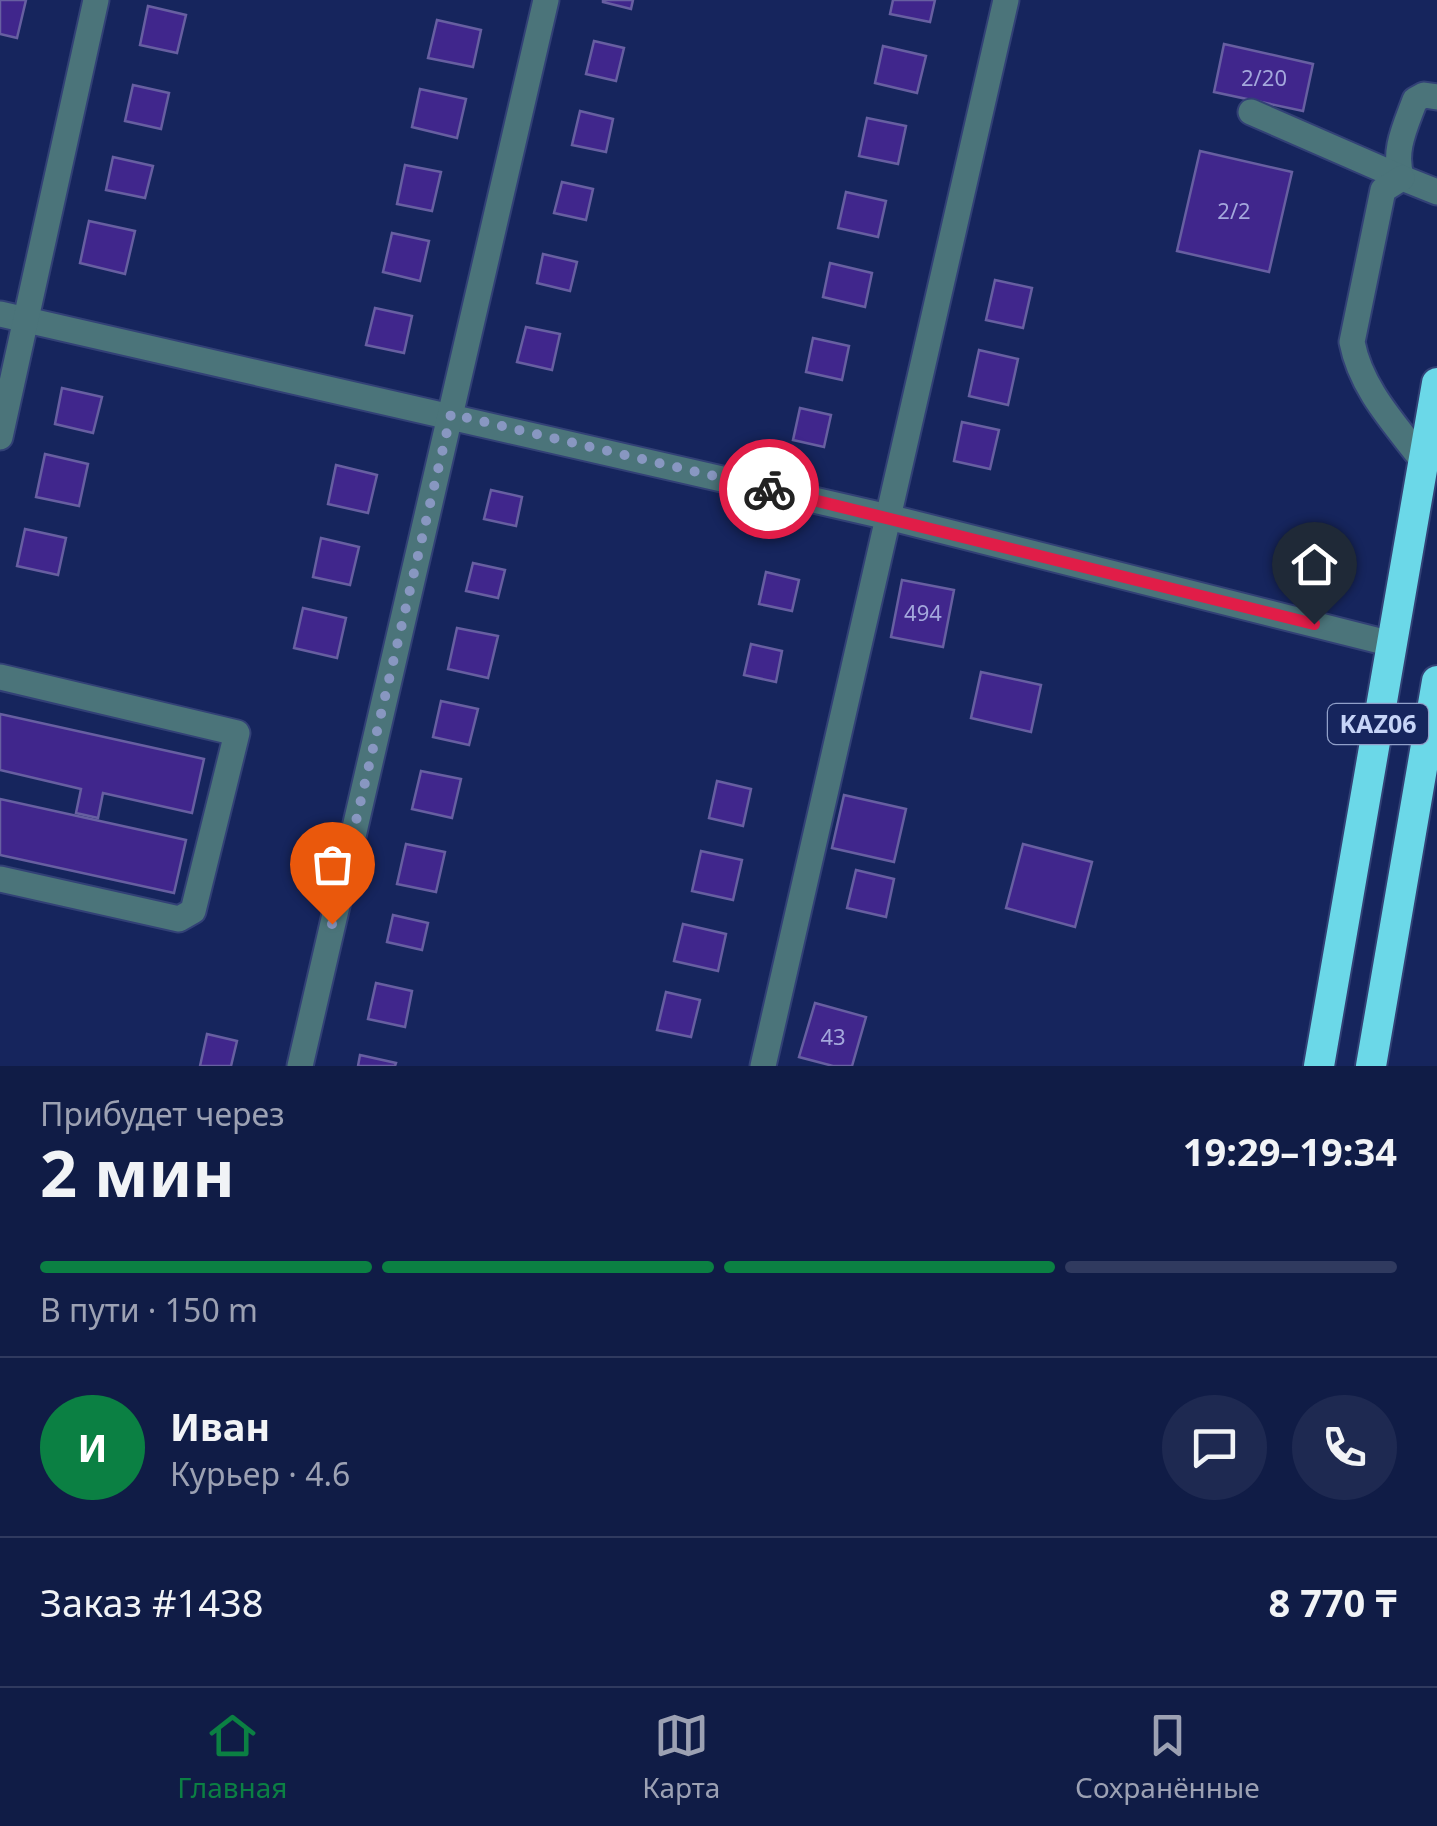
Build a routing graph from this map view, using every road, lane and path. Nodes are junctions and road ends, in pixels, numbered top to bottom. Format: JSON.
{"nodes":[{"id":1,"x":96,"y":0,"type":"edge"},
{"id":2,"x":546,"y":0,"type":"edge"},
{"id":3,"x":1006,"y":0,"type":"edge"},
{"id":4,"x":1437,"y":98,"type":"edge"},
{"id":5,"x":1251,"y":112,"type":"dead end"},
{"id":6,"x":1402,"y":178,"type":"junction"},
{"id":7,"x":1437,"y":192,"type":"edge"},
{"id":8,"x":0,"y":314,"type":"edge"},
{"id":9,"x":26,"y":320,"type":"junction"},
{"id":10,"x":1437,"y":383,"type":"edge"},
{"id":11,"x":451,"y":414,"type":"junction"},
{"id":12,"x":0,"y":438,"type":"edge"},
{"id":13,"x":1423,"y":461,"type":"junction"},
{"id":14,"x":888,"y":517,"type":"junction"},
{"id":15,"x":1392,"y":644,"type":"junction"},
{"id":16,"x":0,"y":678,"type":"edge"},
{"id":17,"x":1437,"y":682,"type":"edge"},
{"id":18,"x":0,"y":879,"type":"edge"},
{"id":19,"x":300,"y":1066,"type":"edge"},
{"id":20,"x":763,"y":1066,"type":"edge"},
{"id":21,"x":1319,"y":1066,"type":"edge"},
{"id":22,"x":1371,"y":1066,"type":"edge"}],
"edges":[{"from":1,"to":9,"type":"street"},
{"from":2,"to":11,"type":"street"},
{"from":3,"to":14,"type":"street"},
{"from":4,"to":6,"type":"street"},
{"from":5,"to":6,"type":"street"},
{"from":6,"to":7,"type":"street"},
{"from":6,"to":13,"type":"street"},
{"from":8,"to":9,"type":"street"},
{"from":9,"to":11,"type":"street"},
{"from":9,"to":12,"type":"street"},
{"from":10,"to":13,"type":"highway","number":"KАZ06"},
{"from":11,"to":14,"type":"street"},
{"from":11,"to":19,"type":"street"},
{"from":13,"to":15,"type":"highway","number":"KАZ06"},
{"from":14,"to":15,"type":"street"},
{"from":14,"to":20,"type":"street"},
{"from":15,"to":21,"type":"highway","number":"KАZ06"},
{"from":16,"to":18,"type":"street"},
{"from":17,"to":22,"type":"highway","number":"KАZ06"}]}
